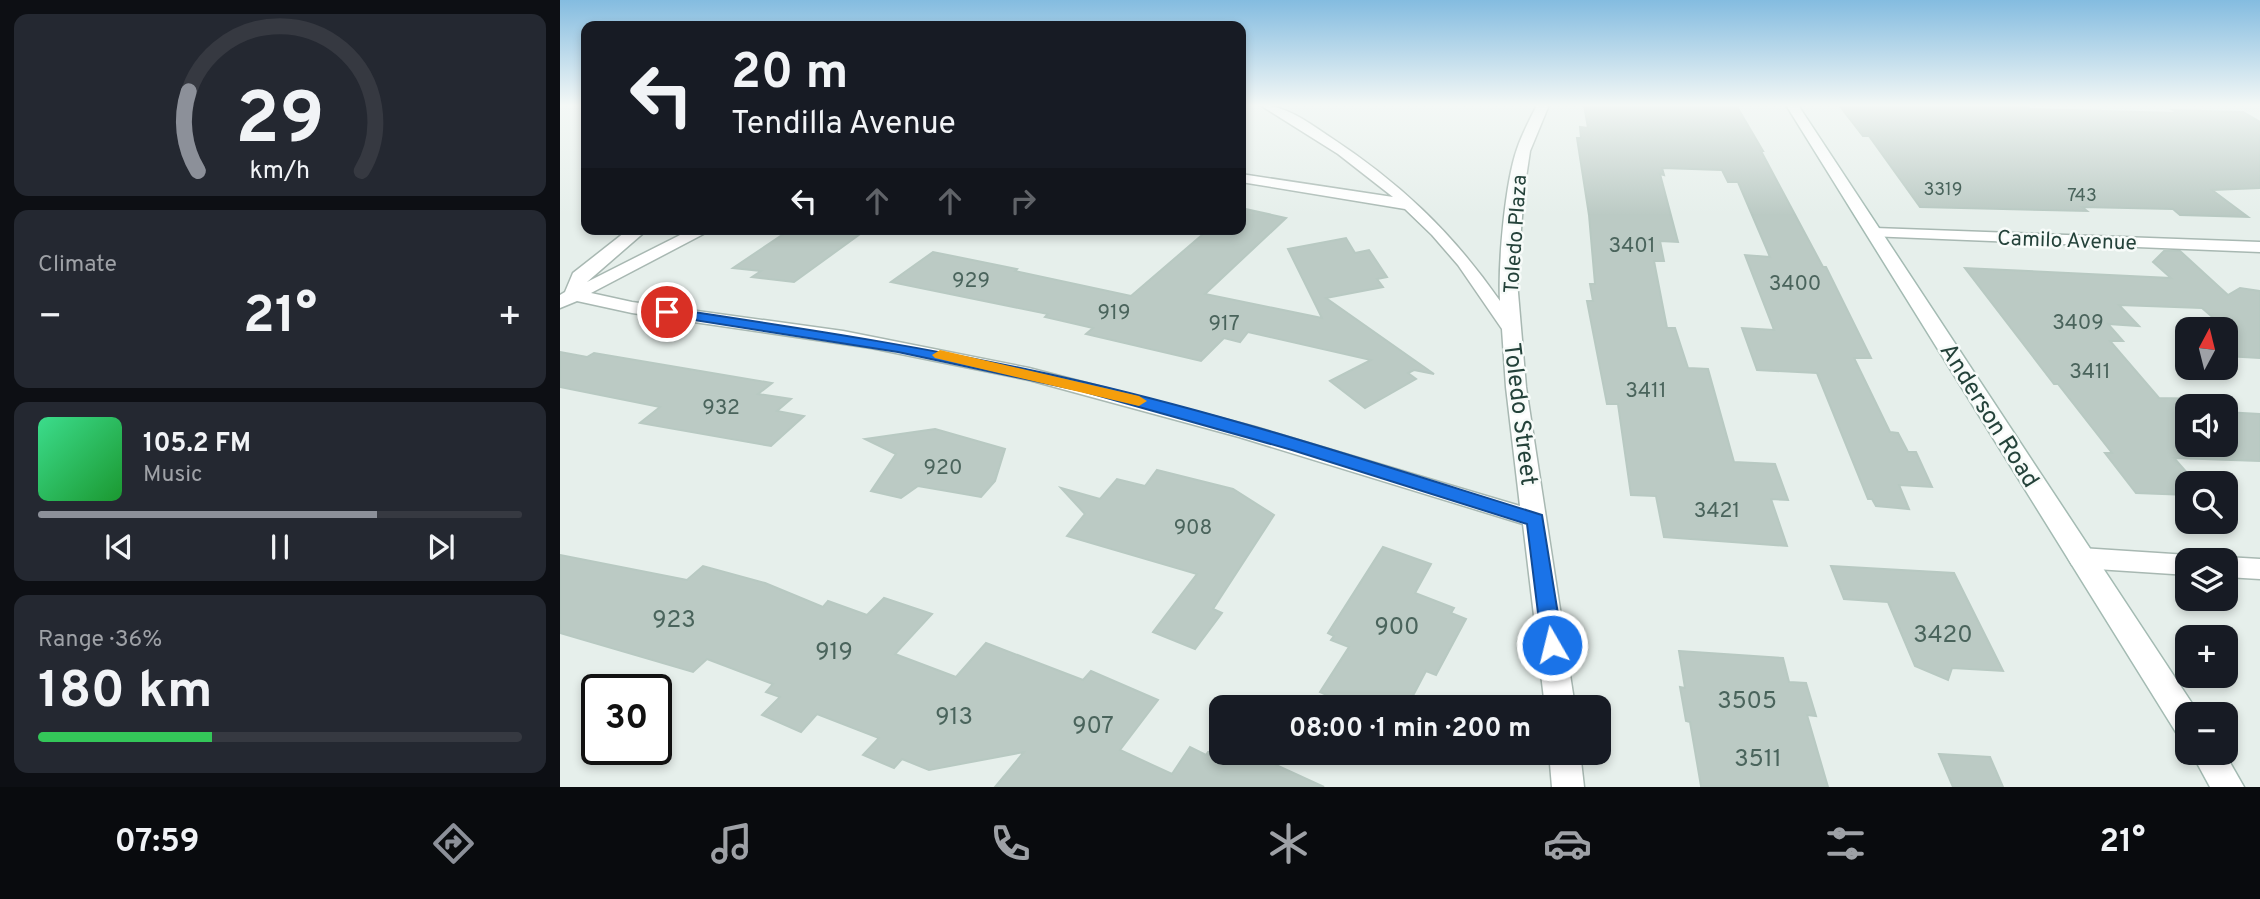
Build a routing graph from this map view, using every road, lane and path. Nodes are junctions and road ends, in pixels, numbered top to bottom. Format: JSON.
{"nodes":[{"id":1,"x":1327,"y":142,"type":"edge"},
{"id":2,"x":1526,"y":142,"type":"edge"},
{"id":3,"x":1816,"y":142,"type":"edge"},
{"id":4,"x":1246,"y":178,"type":"edge"},
{"id":5,"x":1407,"y":204,"type":"junction"},
{"id":6,"x":1875,"y":233,"type":"junction"},
{"id":7,"x":632,"y":235,"type":"edge"},
{"id":8,"x":693,"y":235,"type":"edge"},
{"id":9,"x":2260,"y":247,"type":"edge"},
{"id":10,"x":567,"y":298,"type":"edge"},
{"id":11,"x":1510,"y":327,"type":"junction"},
{"id":12,"x":1535,"y":519,"type":"junction"},
{"id":13,"x":2081,"y":558,"type":"junction"},
{"id":14,"x":2175,"y":564,"type":"edge"},
{"id":15,"x":2238,"y":568,"type":"edge"},
{"id":16,"x":2260,"y":569,"type":"edge"},
{"id":17,"x":1557,"y":695,"type":"edge"},
{"id":18,"x":2175,"y":704,"type":"edge"},
{"id":19,"x":1565,"y":765,"type":"edge"},
{"id":20,"x":2214,"y":765,"type":"edge"},
{"id":21,"x":1568,"y":787,"type":"edge"},
{"id":22,"x":2228,"y":787,"type":"edge"}],
"edges":[{"from":1,"to":5,"type":"street","name":"Toledo Street"},
{"from":2,"to":11,"type":"street","name":"Toledo Plaza"},
{"from":3,"to":6,"type":"street","name":"Anderson Road"},
{"from":4,"to":5,"type":"street"},
{"from":5,"to":11,"type":"street","name":"Toledo Street"},
{"from":6,"to":9,"type":"street","name":"Camilo Avenue"},
{"from":6,"to":13,"type":"street","name":"Anderson Road"},
{"from":7,"to":10,"type":"street"},
{"from":8,"to":10,"type":"street"},
{"from":10,"to":12,"type":"street"},
{"from":11,"to":12,"type":"street","name":"Toledo Street"},
{"from":12,"to":17,"type":"street","name":"Toledo Street"},
{"from":13,"to":14,"type":"street"},
{"from":13,"to":18,"type":"street","name":"Anderson Road"},
{"from":15,"to":16,"type":"street"},
{"from":19,"to":21,"type":"street"},
{"from":20,"to":22,"type":"street"}]}
